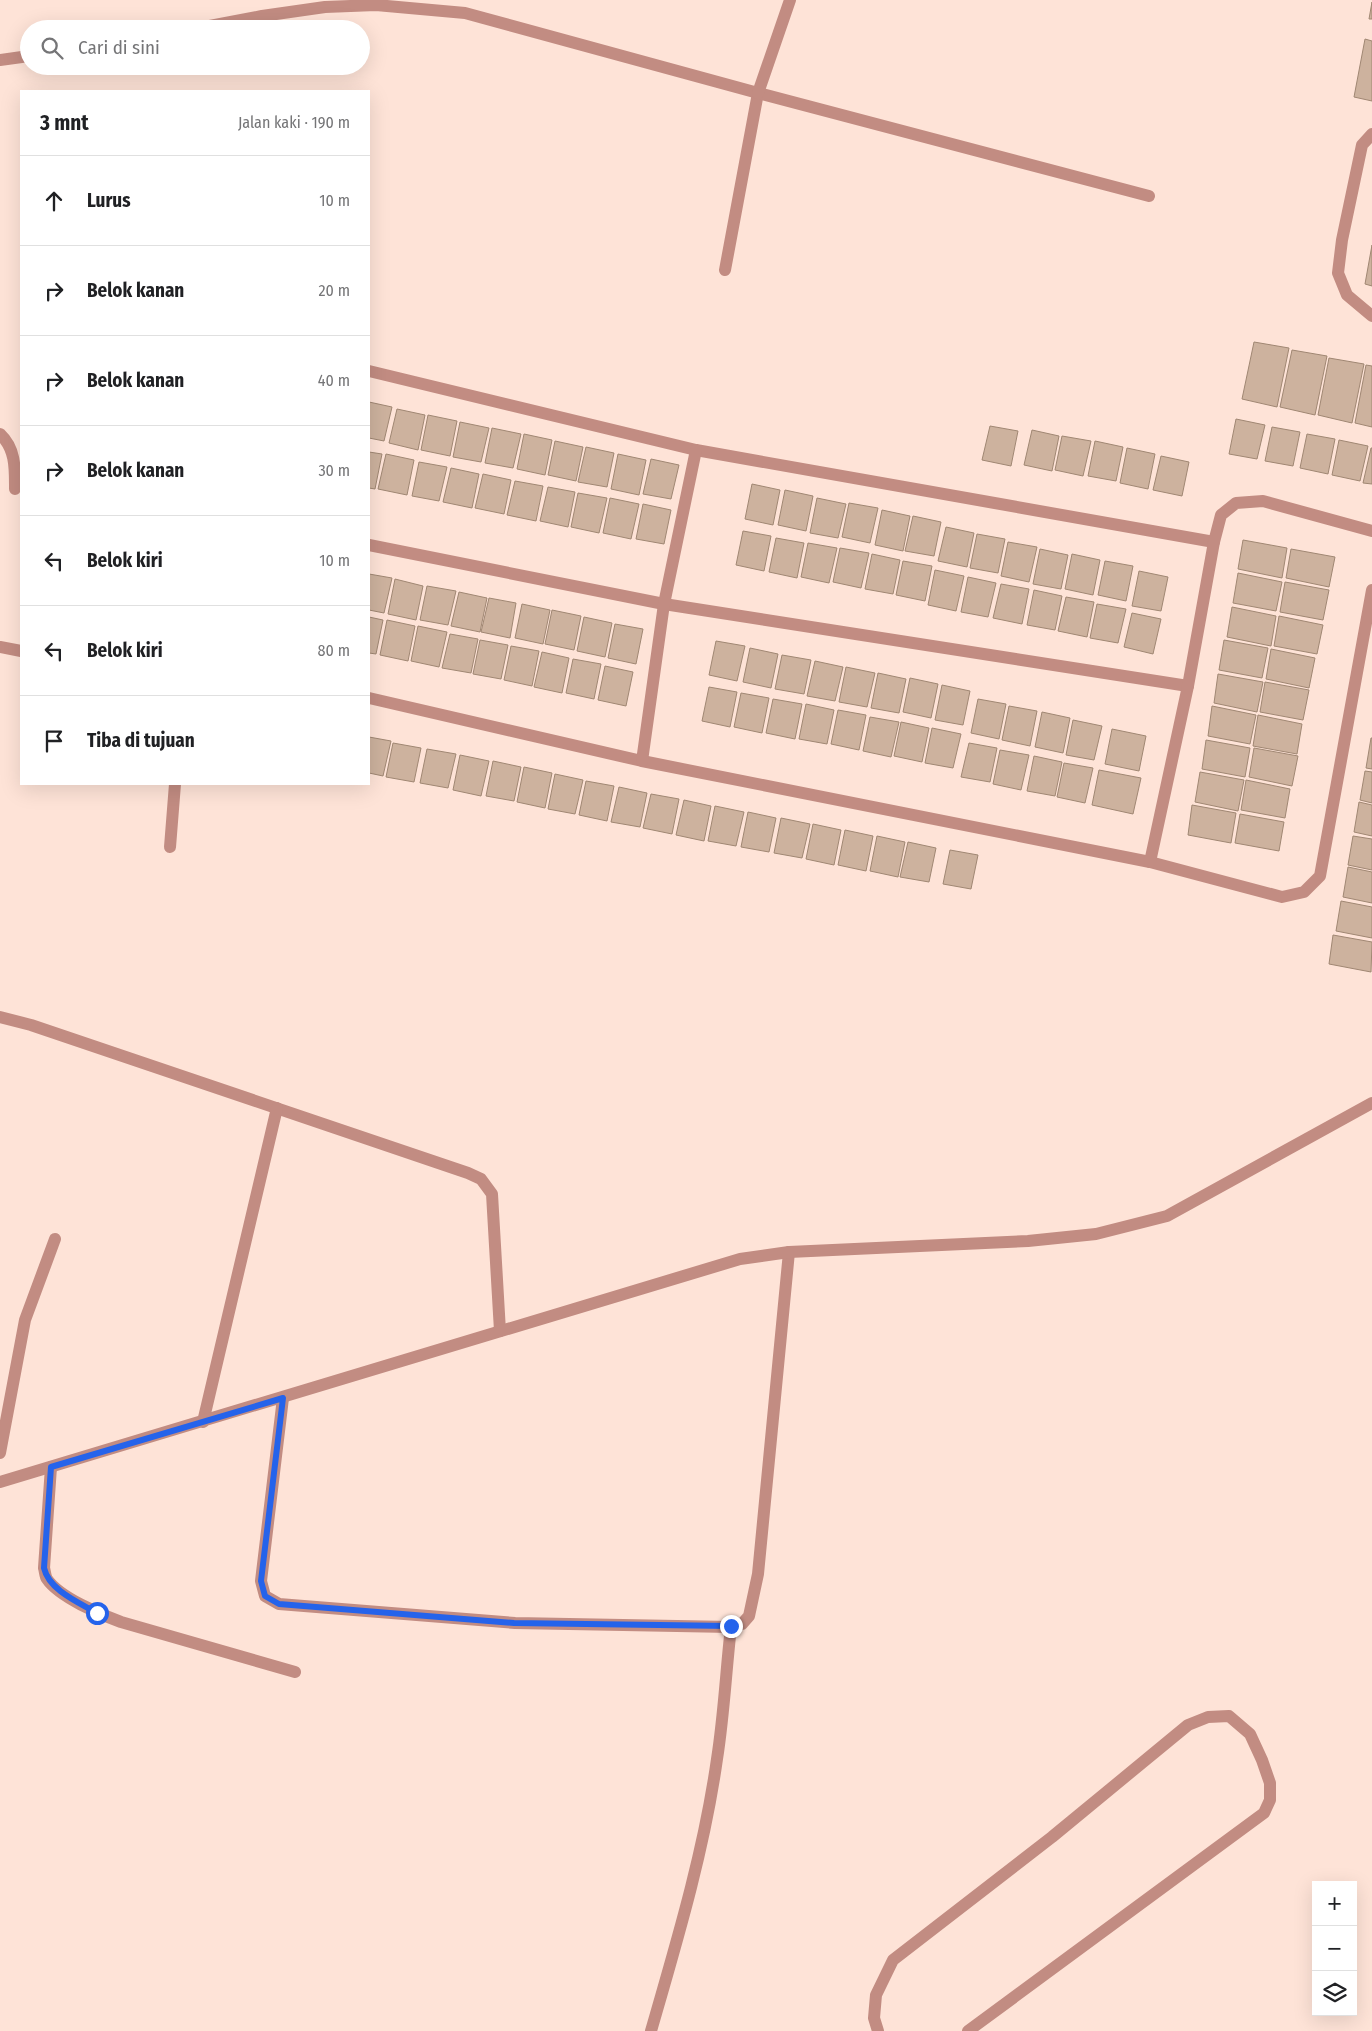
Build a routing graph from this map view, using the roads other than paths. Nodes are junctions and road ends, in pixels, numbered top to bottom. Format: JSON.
{"nodes":[{"id":1,"x":790,"y":0,"type":"edge"},
{"id":2,"x":241,"y":20,"type":"edge"},
{"id":3,"x":20,"y":57,"type":"edge"},
{"id":4,"x":0,"y":60,"type":"edge"},
{"id":5,"x":758,"y":93,"type":"junction"},
{"id":6,"x":1372,"y":134,"type":"edge"},
{"id":7,"x":1148,"y":196,"type":"dead end"},
{"id":8,"x":725,"y":270,"type":"dead end"},
{"id":9,"x":1372,"y":316,"type":"edge"},
{"id":10,"x":370,"y":371,"type":"edge"},
{"id":11,"x":0,"y":434,"type":"edge"},
{"id":12,"x":696,"y":450,"type":"junction"},
{"id":13,"x":15,"y":489,"type":"dead end"},
{"id":14,"x":1372,"y":532,"type":"edge"},
{"id":15,"x":1214,"y":542,"type":"junction"},
{"id":16,"x":370,"y":545,"type":"edge"},
{"id":17,"x":1372,"y":590,"type":"edge"},
{"id":18,"x":664,"y":604,"type":"junction"},
{"id":19,"x":0,"y":647,"type":"edge"},
{"id":20,"x":20,"y":651,"type":"edge"},
{"id":21,"x":1188,"y":686,"type":"junction"},
{"id":22,"x":370,"y":698,"type":"edge"},
{"id":23,"x":642,"y":761,"type":"junction"},
{"id":24,"x":176,"y":785,"type":"edge"},
{"id":25,"x":170,"y":847,"type":"dead end"},
{"id":26,"x":1150,"y":862,"type":"junction"},
{"id":27,"x":0,"y":1017,"type":"edge"},
{"id":28,"x":1372,"y":1103,"type":"edge"},
{"id":29,"x":277,"y":1108,"type":"junction"},
{"id":30,"x":55,"y":1239,"type":"dead end"},
{"id":31,"x":789,"y":1252,"type":"junction"},
{"id":32,"x":500,"y":1331,"type":"junction"},
{"id":33,"x":283,"y":1398,"type":"junction"},
{"id":34,"x":203,"y":1422,"type":"junction"},
{"id":35,"x":0,"y":1454,"type":"edge"},
{"id":36,"x":51,"y":1467,"type":"junction"},
{"id":37,"x":0,"y":1482,"type":"edge"},
{"id":38,"x":731,"y":1626,"type":"junction"},
{"id":39,"x":295,"y":1672,"type":"dead end"},
{"id":40,"x":651,"y":2031,"type":"edge"},
{"id":41,"x":878,"y":2031,"type":"edge"},
{"id":42,"x":968,"y":2031,"type":"edge"}],
"edges":[{"from":1,"to":5,"type":"street"},
{"from":2,"to":5,"type":"street"},
{"from":3,"to":4,"type":"street"},
{"from":5,"to":7,"type":"street"},
{"from":5,"to":8,"type":"street"},
{"from":6,"to":9,"type":"street"},
{"from":10,"to":12,"type":"street"},
{"from":11,"to":13,"type":"street"},
{"from":12,"to":15,"type":"street"},
{"from":12,"to":18,"type":"street"},
{"from":14,"to":15,"type":"street"},
{"from":15,"to":21,"type":"street"},
{"from":16,"to":18,"type":"street"},
{"from":17,"to":26,"type":"street"},
{"from":18,"to":21,"type":"street"},
{"from":18,"to":23,"type":"street"},
{"from":19,"to":20,"type":"street"},
{"from":21,"to":26,"type":"street"},
{"from":22,"to":23,"type":"street"},
{"from":23,"to":26,"type":"street"},
{"from":24,"to":25,"type":"street"},
{"from":27,"to":29,"type":"street"},
{"from":28,"to":31,"type":"street"},
{"from":29,"to":32,"type":"street"},
{"from":29,"to":34,"type":"street"},
{"from":30,"to":35,"type":"street"},
{"from":31,"to":32,"type":"street"},
{"from":31,"to":38,"type":"street"},
{"from":32,"to":33,"type":"street"},
{"from":33,"to":34,"type":"street"},
{"from":33,"to":38,"type":"street"},
{"from":34,"to":36,"type":"street"},
{"from":36,"to":37,"type":"street"},
{"from":36,"to":39,"type":"street"},
{"from":38,"to":40,"type":"street"},
{"from":41,"to":42,"type":"street"}]}
